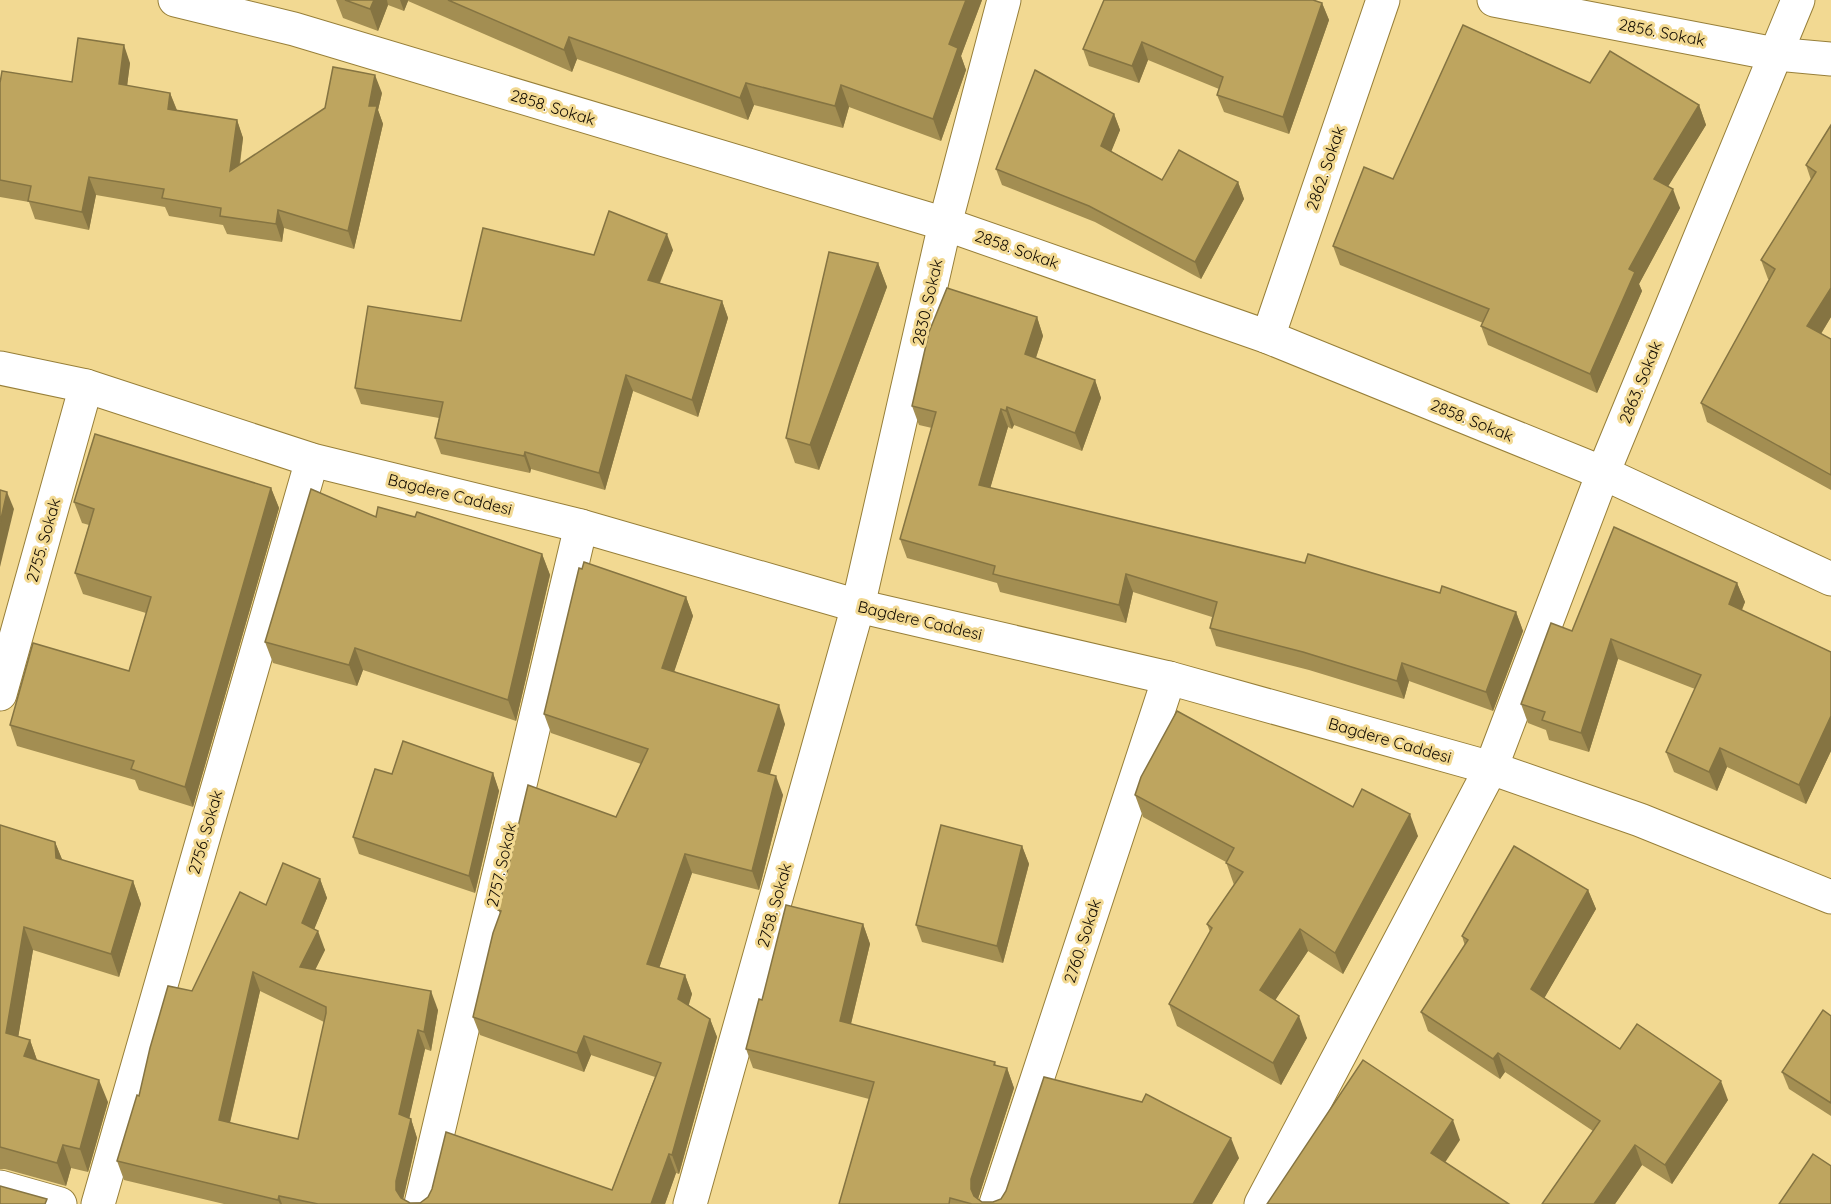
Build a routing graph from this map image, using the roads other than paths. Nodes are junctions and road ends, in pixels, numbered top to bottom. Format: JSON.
{"nodes":[{"id":1,"x":175,"y":0,"type":"edge"},
{"id":2,"x":1004,"y":0,"type":"edge"},
{"id":3,"x":1383,"y":0,"type":"edge"},
{"id":4,"x":1494,"y":0,"type":"edge"},
{"id":5,"x":1797,"y":0,"type":"edge"},
{"id":6,"x":1775,"y":54,"type":"junction"},
{"id":7,"x":1831,"y":59,"type":"edge"},
{"id":8,"x":945,"y":224,"type":"junction"},
{"id":9,"x":1268,"y":337,"type":"junction"},
{"id":10,"x":0,"y":368,"type":"edge"},
{"id":11,"x":86,"y":386,"type":"junction"},
{"id":12,"x":312,"y":460,"type":"junction"},
{"id":13,"x":1603,"y":473,"type":"junction"},
{"id":14,"x":581,"y":526,"type":"junction"},
{"id":15,"x":1831,"y":579,"type":"edge"},
{"id":16,"x":858,"y":606,"type":"junction"},
{"id":17,"x":1169,"y":678,"type":"junction"},
{"id":18,"x":0,"y":694,"type":"edge"},
{"id":19,"x":1491,"y":768,"type":"junction"},
{"id":20,"x":1831,"y":897,"type":"edge"},
{"id":21,"x":0,"y":1187,"type":"edge"},
{"id":22,"x":60,"y":1204,"type":"edge"},
{"id":23,"x":98,"y":1204,"type":"edge"},
{"id":24,"x":421,"y":1204,"type":"edge"},
{"id":25,"x":690,"y":1204,"type":"edge"},
{"id":26,"x":996,"y":1204,"type":"edge"},
{"id":27,"x":1261,"y":1204,"type":"edge"}],
"edges":[{"from":1,"to":8,"type":"street","name":"2858. Sokak"},
{"from":2,"to":8,"type":"street","name":"2830. Sokak"},
{"from":3,"to":9,"type":"street","name":"2862. Sokak"},
{"from":4,"to":6,"type":"street","name":"2856. Sokak"},
{"from":5,"to":6,"type":"street","name":"2863. Sokak"},
{"from":6,"to":7,"type":"street","name":"2856. Sokak"},
{"from":6,"to":13,"type":"street","name":"2863. Sokak"},
{"from":8,"to":9,"type":"street","name":"2858. Sokak"},
{"from":8,"to":16,"type":"street","name":"2830. Sokak"},
{"from":9,"to":13,"type":"street","name":"2858. Sokak"},
{"from":10,"to":11,"type":"street","name":"Bagdere Caddesi"},
{"from":11,"to":12,"type":"street","name":"Bagdere Caddesi"},
{"from":11,"to":18,"type":"street","name":"2755. Sokak"},
{"from":12,"to":14,"type":"street","name":"Bagdere Caddesi"},
{"from":12,"to":23,"type":"street","name":"2756. Sokak"},
{"from":13,"to":15,"type":"street","name":"2858. Sokak"},
{"from":13,"to":19,"type":"street","name":"2863. Sokak"},
{"from":14,"to":16,"type":"street","name":"Bagdere Caddesi"},
{"from":14,"to":24,"type":"street","name":"2757. Sokak"},
{"from":16,"to":17,"type":"street","name":"Bagdere Caddesi"},
{"from":16,"to":25,"type":"street","name":"2758. Sokak"},
{"from":17,"to":19,"type":"street","name":"Bagdere Caddesi"},
{"from":17,"to":26,"type":"street","name":"2760. Sokak"},
{"from":19,"to":20,"type":"street","name":"Bagdere Caddesi"},
{"from":19,"to":27,"type":"street"},
{"from":21,"to":22,"type":"street"}]}
